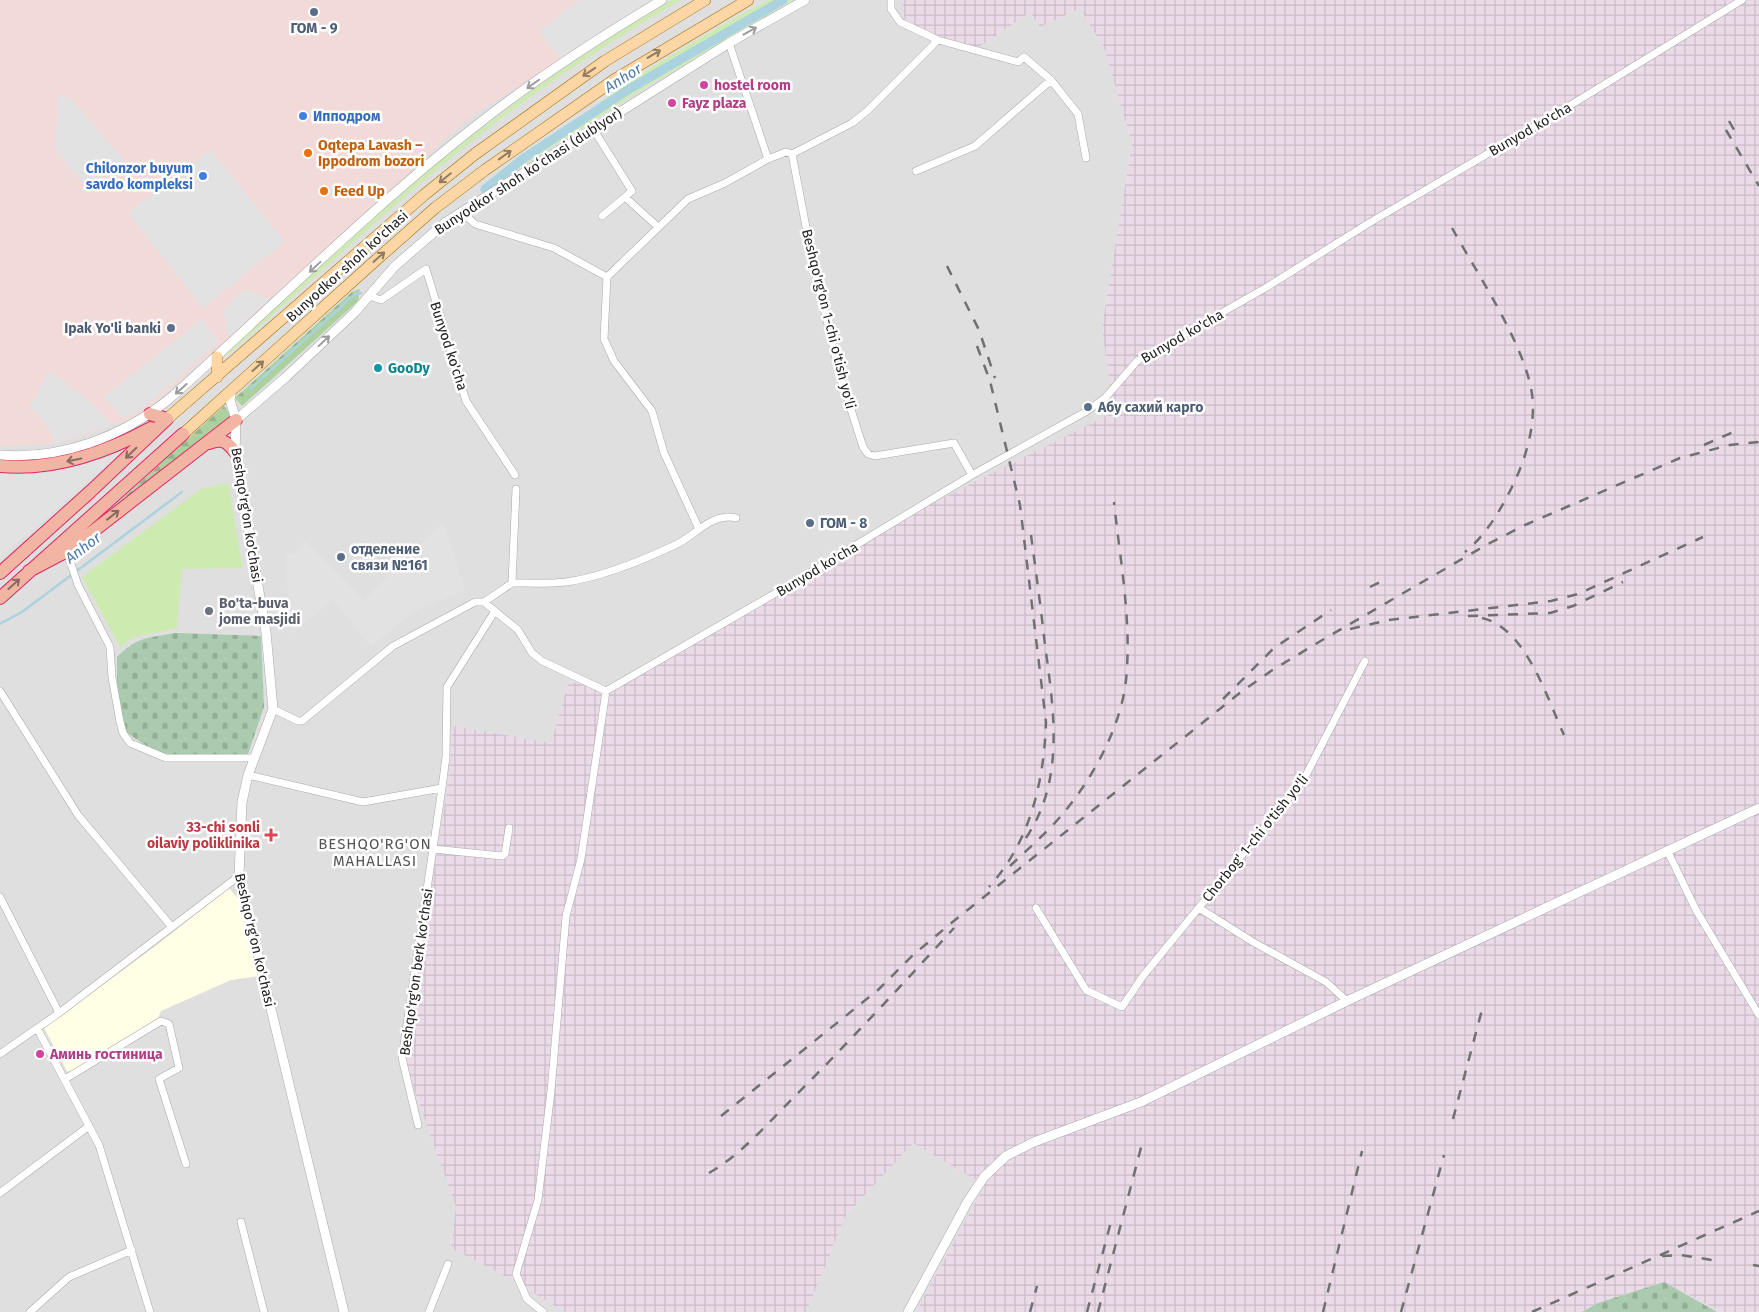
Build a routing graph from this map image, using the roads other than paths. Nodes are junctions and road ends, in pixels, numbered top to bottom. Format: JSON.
{"nodes":[{"id":1,"x":662,"y":0,"type":"edge"},
{"id":2,"x":706,"y":0,"type":"edge"},
{"id":3,"x":748,"y":0,"type":"edge"},
{"id":4,"x":805,"y":0,"type":"edge"},
{"id":5,"x":891,"y":0,"type":"edge"},
{"id":6,"x":1742,"y":0,"type":"edge"},
{"id":7,"x":720,"y":15,"type":"junction"},
{"id":8,"x":938,"y":40,"type":"junction"},
{"id":9,"x":729,"y":43,"type":"junction"},
{"id":10,"x":1051,"y":80,"type":"junction"},
{"id":11,"x":592,"y":127,"type":"junction"},
{"id":12,"x":792,"y":154,"type":"junction"},
{"id":13,"x":1086,"y":158,"type":"dead end"},
{"id":14,"x":768,"y":159,"type":"junction"},
{"id":15,"x":916,"y":171,"type":"dead end"},
{"id":16,"x":625,"y":197,"type":"junction"},
{"id":17,"x":462,"y":212,"type":"junction"},
{"id":18,"x":602,"y":216,"type":"dead end"},
{"id":19,"x":658,"y":228,"type":"junction"},
{"id":20,"x":607,"y":277,"type":"junction"},
{"id":21,"x":369,"y":296,"type":"junction"},
{"id":22,"x":217,"y":356,"type":"junction"},
{"id":23,"x":216,"y":377,"type":"junction"},
{"id":24,"x":232,"y":389,"type":"junction"},
{"id":25,"x":150,"y":414,"type":"junction"},
{"id":26,"x":167,"y":419,"type":"junction"},
{"id":27,"x":236,"y":420,"type":"junction"},
{"id":28,"x":183,"y":434,"type":"joint"},
{"id":29,"x":204,"y":445,"type":"junction"},
{"id":30,"x":235,"y":452,"type":"junction"},
{"id":31,"x":0,"y":455,"type":"edge"},
{"id":32,"x":0,"y":466,"type":"edge"},
{"id":33,"x":516,"y":475,"type":"dead end"},
{"id":34,"x":972,"y":476,"type":"junction"},
{"id":35,"x":516,"y":489,"type":"dead end"},
{"id":36,"x":736,"y":518,"type":"dead end"},
{"id":37,"x":699,"y":529,"type":"junction"},
{"id":38,"x":69,"y":550,"type":"junction"},
{"id":39,"x":29,"y":571,"type":"junction"},
{"id":40,"x":0,"y":572,"type":"edge"},
{"id":41,"x":512,"y":583,"type":"junction"},
{"id":42,"x":0,"y":598,"type":"edge"},
{"id":43,"x":484,"y":602,"type":"junction"},
{"id":44,"x":494,"y":611,"type":"junction"},
{"id":45,"x":1365,"y":661,"type":"dead end"},
{"id":46,"x":0,"y":691,"type":"edge"},
{"id":47,"x":606,"y":691,"type":"junction"},
{"id":48,"x":273,"y":709,"type":"junction"},
{"id":49,"x":254,"y":758,"type":"junction"},
{"id":50,"x":248,"y":775,"type":"junction"},
{"id":51,"x":442,"y":788,"type":"junction"},
{"id":52,"x":1759,"y":808,"type":"edge"},
{"id":53,"x":509,"y":828,"type":"dead end"},
{"id":54,"x":434,"y":849,"type":"junction"},
{"id":55,"x":1667,"y":850,"type":"junction"},
{"id":56,"x":239,"y":876,"type":"junction"},
{"id":57,"x":0,"y":896,"type":"edge"},
{"id":58,"x":1036,"y":908,"type":"dead end"},
{"id":59,"x":1199,"y":908,"type":"junction"},
{"id":60,"x":172,"y":926,"type":"junction"},
{"id":61,"x":1347,"y":1001,"type":"junction"},
{"id":62,"x":58,"y":1013,"type":"junction"},
{"id":63,"x":1759,"y":1015,"type":"edge"},
{"id":64,"x":37,"y":1028,"type":"junction"},
{"id":65,"x":0,"y":1054,"type":"edge"},
{"id":66,"x":65,"y":1079,"type":"junction"},
{"id":67,"x":418,"y":1125,"type":"dead end"},
{"id":68,"x":89,"y":1126,"type":"junction"},
{"id":69,"x":186,"y":1164,"type":"dead end"},
{"id":70,"x":0,"y":1193,"type":"edge"},
{"id":71,"x":241,"y":1222,"type":"dead end"},
{"id":72,"x":132,"y":1250,"type":"junction"},
{"id":73,"x":448,"y":1264,"type":"dead end"},
{"id":74,"x":533,"y":1310,"type":"edge"},
{"id":75,"x":433,"y":1311,"type":"edge"},
{"id":76,"x":30,"y":1312,"type":"edge"},
{"id":77,"x":150,"y":1312,"type":"edge"},
{"id":78,"x":264,"y":1312,"type":"edge"},
{"id":79,"x":344,"y":1312,"type":"edge"},
{"id":80,"x":543,"y":1312,"type":"edge"},
{"id":81,"x":908,"y":1312,"type":"edge"}],
"edges":[{"from":1,"to":22,"type":"street","one_way":true},
{"from":2,"to":7,"type":"main road"},
{"from":2,"to":23,"type":"main road","name":"Bunyodkor shoh ko'chasi","one_way":true},
{"from":3,"to":7,"type":"main road","name":"Bunyodkor shoh ko'chasi"},
{"from":9,"to":4,"type":"street","name":"Bunyodkor shoh koʻchasi (dublyor)","one_way":true},
{"from":5,"to":8,"type":"street"},
{"from":6,"to":34,"type":"street","name":"Bunyod ko'cha"},
{"from":24,"to":7,"type":"main road","name":"Bunyodkor shoh ko'chasi","one_way":true},
{"from":8,"to":10,"type":"street"},
{"from":8,"to":12,"type":"street"},
{"from":9,"to":11,"type":"street","name":"Bunyodkor shoh koʻchasi (dublyor)"},
{"from":9,"to":14,"type":"street"},
{"from":10,"to":13,"type":"street"},
{"from":10,"to":15,"type":"street"},
{"from":11,"to":16,"type":"street"},
{"from":11,"to":17,"type":"street","name":"Bunyodkor shoh koʻchasi (dublyor)"},
{"from":12,"to":14,"type":"street"},
{"from":12,"to":34,"type":"street","name":"Beshqo'rg'on 1-chi o'tish yo'li"},
{"from":14,"to":19,"type":"street"},
{"from":16,"to":18,"type":"street"},
{"from":16,"to":19,"type":"street"},
{"from":17,"to":20,"type":"street"},
{"from":17,"to":21,"type":"street","name":"Bunyodkor shoh koʻchasi (dublyor)"},
{"from":19,"to":20,"type":"street"},
{"from":20,"to":37,"type":"street"},
{"from":27,"to":21,"type":"street","name":"Bunyodkor shoh koʻchasi (dublyor)","one_way":true},
{"from":21,"to":33,"type":"street","name":"Bunyod ko'cha"},
{"from":22,"to":23,"type":"main road"},
{"from":22,"to":25,"type":"street","one_way":true},
{"from":23,"to":26,"type":"main road","name":"Bunyodkor shoh ko'chasi"},
{"from":24,"to":27,"type":"street","name":"Beshqo'rg'on ko'chasi"},
{"from":24,"to":28,"type":"main road","name":"Bunyodkor shoh ko'chasi"},
{"from":25,"to":26,"type":"highway"},
{"from":25,"to":31,"type":"street"},
{"from":26,"to":32,"type":"highway","one_way":true},
{"from":26,"to":40,"type":"highway","name":"Bunyodkor shoh ko'chasi","one_way":true},
{"from":27,"to":29,"type":"highway"},
{"from":27,"to":30,"type":"street","name":"Beshqo'rg'on ko'chasi"},
{"from":28,"to":39,"type":"highway","name":"Bunyodkor shoh ko'chasi"},
{"from":29,"to":30,"type":"highway"},
{"from":38,"to":29,"type":"highway","one_way":true},
{"from":30,"to":48,"type":"street","name":"Beshqo'rg'on ko'chasi"},
{"from":34,"to":47,"type":"street","name":"Bunyod ko'cha"},
{"from":35,"to":41,"type":"street"},
{"from":36,"to":37,"type":"street"},
{"from":37,"to":41,"type":"street"},
{"from":38,"to":39,"type":"highway"},
{"from":38,"to":49,"type":"street"},
{"from":42,"to":39,"type":"highway","name":"Bunyodkor shoh ko'chasi","one_way":true},
{"from":41,"to":43,"type":"street"},
{"from":43,"to":44,"type":"street"},
{"from":43,"to":48,"type":"street"},
{"from":44,"to":47,"type":"street"},
{"from":44,"to":51,"type":"street","name":"Beshqo'rg'on berk ko'chasi"},
{"from":45,"to":59,"type":"street","name":"Chorbog' 1-chi o'tish yo'li"},
{"from":46,"to":60,"type":"street"},
{"from":47,"to":74,"type":"street"},
{"from":48,"to":49,"type":"street","name":"Beshqo'rg'on ko'chasi"},
{"from":49,"to":50,"type":"street","name":"Beshqo'rg'on ko'chasi"},
{"from":50,"to":51,"type":"street"},
{"from":50,"to":56,"type":"street","name":"Beshqo'rg'on ko'chasi"},
{"from":51,"to":54,"type":"street","name":"Beshqo'rg'on berk ko'chasi"},
{"from":52,"to":55,"type":"street"},
{"from":53,"to":54,"type":"street"},
{"from":54,"to":67,"type":"street","name":"Beshqo'rg'on berk ko'chasi"},
{"from":55,"to":61,"type":"street"},
{"from":55,"to":63,"type":"street"},
{"from":56,"to":60,"type":"street"},
{"from":56,"to":79,"type":"street","name":"Beshqo'rg'on ko'chasi"},
{"from":57,"to":62,"type":"street"},
{"from":58,"to":59,"type":"street","name":"Chorbog' 1-chi o'tish yo'li"},
{"from":59,"to":61,"type":"street","name":"Chorbog' 1-chi o'tish yo'li"},
{"from":60,"to":62,"type":"street"},
{"from":61,"to":81,"type":"street"},
{"from":62,"to":64,"type":"street"},
{"from":64,"to":65,"type":"street"},
{"from":64,"to":66,"type":"street"},
{"from":66,"to":68,"type":"street"},
{"from":66,"to":69,"type":"street"},
{"from":68,"to":70,"type":"street"},
{"from":68,"to":72,"type":"street"},
{"from":71,"to":78,"type":"street"},
{"from":72,"to":76,"type":"street"},
{"from":72,"to":77,"type":"street"},
{"from":73,"to":75,"type":"street"},
{"from":74,"to":80,"type":"street"}]}
